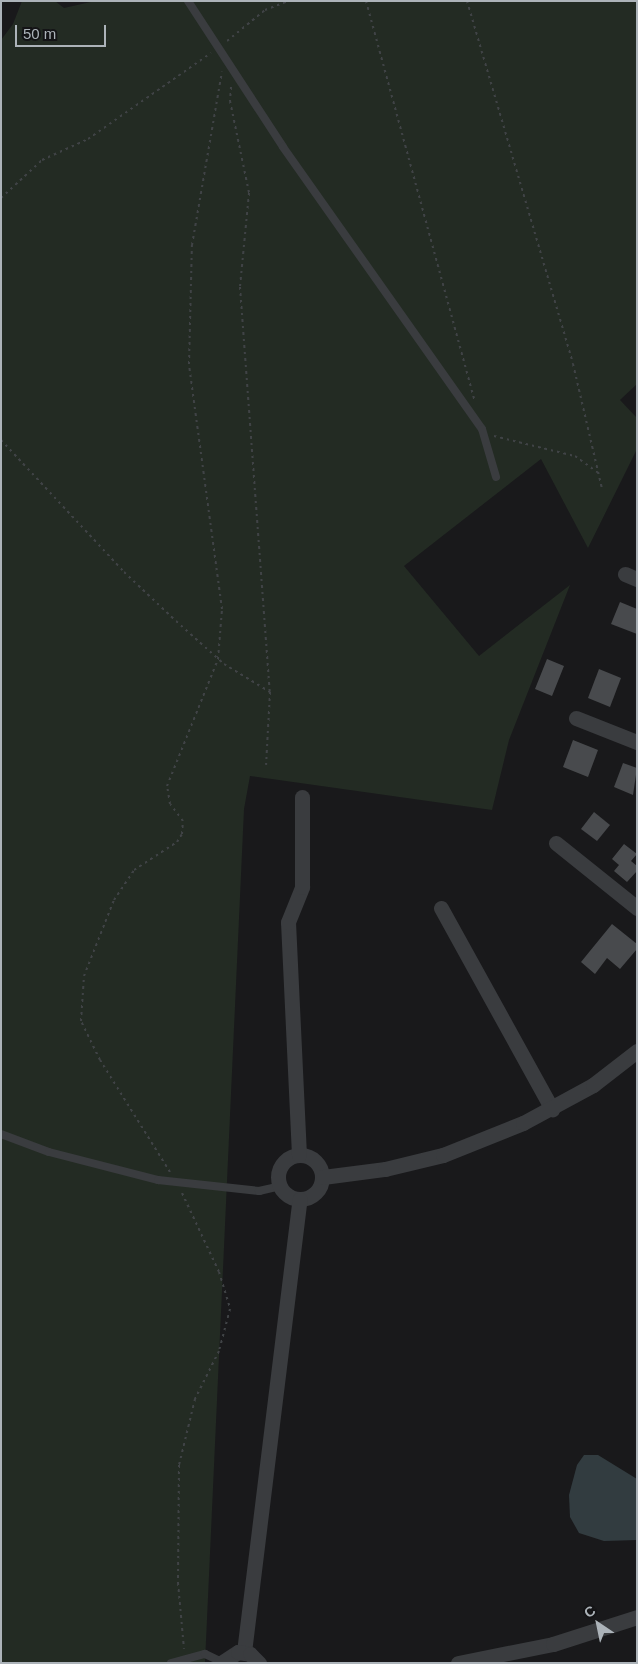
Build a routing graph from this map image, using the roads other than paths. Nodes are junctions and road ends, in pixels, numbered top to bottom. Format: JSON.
{"nodes":[{"id":1,"x":188,"y":1,"type":"edge"},
{"id":2,"x":496,"y":477,"type":"dead end"},
{"id":3,"x":576,"y":718,"type":"dead end"},
{"id":4,"x":637,"y":742,"type":"edge"},
{"id":5,"x":302,"y":797,"type":"dead end"},
{"id":6,"x":556,"y":843,"type":"dead end"},
{"id":7,"x":441,"y":908,"type":"dead end"},
{"id":8,"x":637,"y":908,"type":"edge"},
{"id":9,"x":637,"y":1051,"type":"edge"},
{"id":10,"x":552,"y":1109,"type":"junction"},
{"id":11,"x":1,"y":1134,"type":"edge"},
{"id":12,"x":299,"y":1155,"type":"junction"},
{"id":13,"x":323,"y":1177,"type":"junction"},
{"id":14,"x":280,"y":1186,"type":"junction"},
{"id":15,"x":300,"y":1199,"type":"junction"},
{"id":16,"x":637,"y":1617,"type":"edge"},
{"id":17,"x":244,"y":1652,"type":"junction"},
{"id":18,"x":519,"y":1657,"type":"edge"},
{"id":19,"x":171,"y":1663,"type":"edge"},
{"id":20,"x":222,"y":1663,"type":"edge"},
{"id":21,"x":260,"y":1663,"type":"edge"},
{"id":22,"x":458,"y":1663,"type":"edge"}],
"edges":[{"from":1,"to":2,"type":"lane"},
{"from":3,"to":4,"type":"street"},
{"from":5,"to":12,"type":"street"},
{"from":6,"to":8,"type":"street"},
{"from":7,"to":10,"type":"street"},
{"from":9,"to":10,"type":"street"},
{"from":10,"to":13,"type":"street"},
{"from":11,"to":14,"type":"lane"},
{"from":12,"to":13,"type":"street"},
{"from":12,"to":14,"type":"street"},
{"from":13,"to":15,"type":"street"},
{"from":14,"to":15,"type":"street"},
{"from":15,"to":17,"type":"street"},
{"from":16,"to":18,"type":"street"},
{"from":17,"to":20,"type":"street"},
{"from":17,"to":21,"type":"street"},
{"from":18,"to":22,"type":"street"},
{"from":19,"to":20,"type":"lane"}]}
